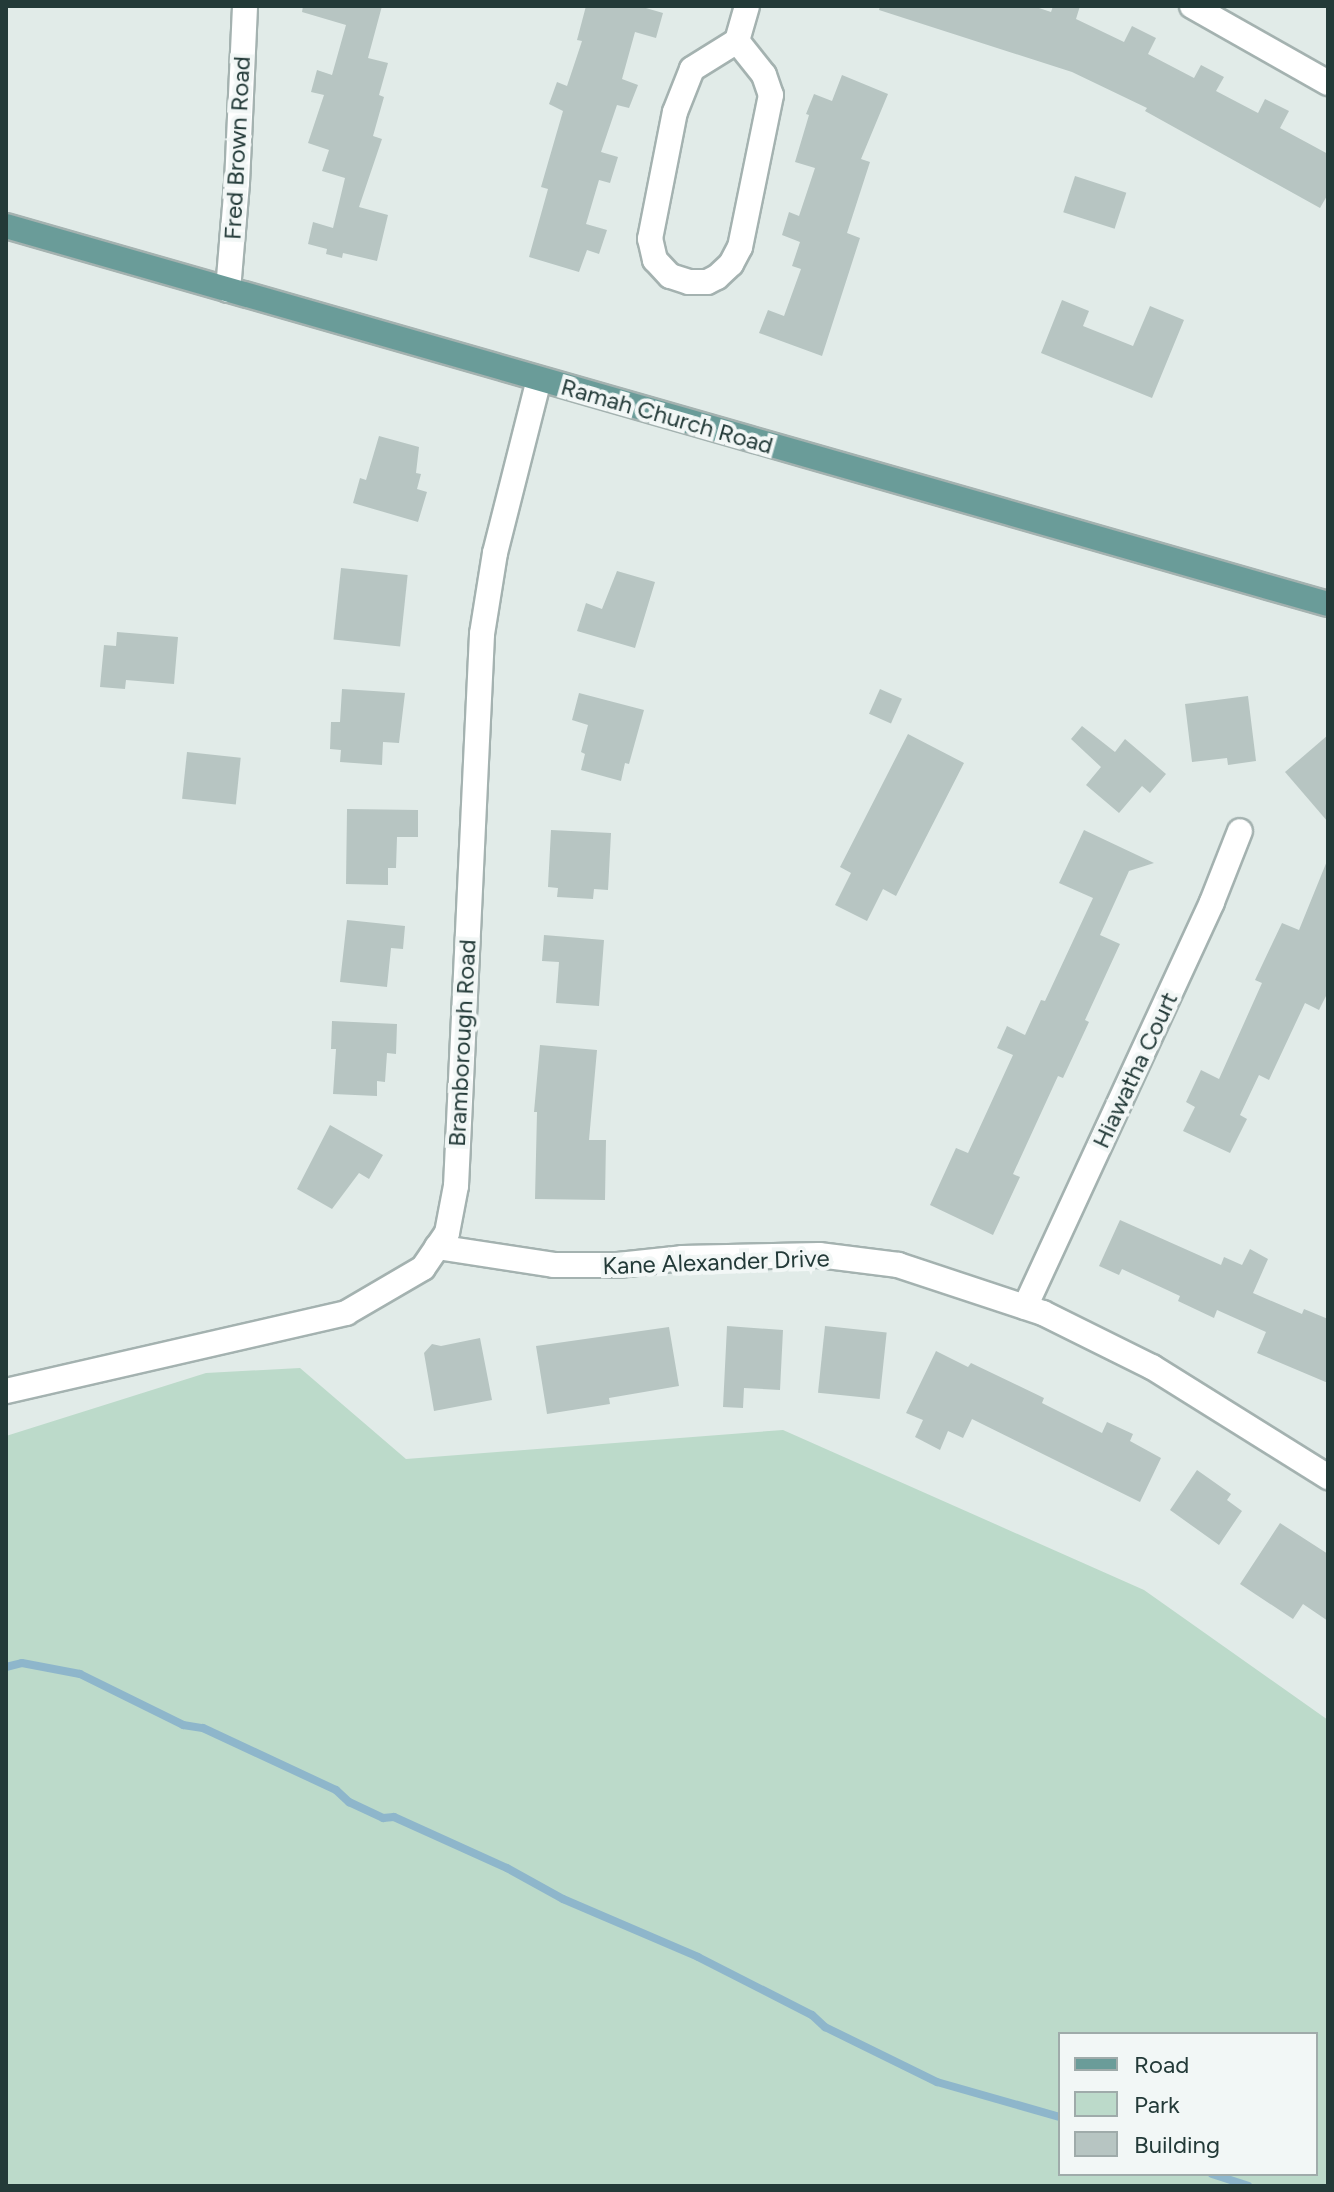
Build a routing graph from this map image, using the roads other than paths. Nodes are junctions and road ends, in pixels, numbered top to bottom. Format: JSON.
{"nodes":[{"id":1,"x":245,"y":6,"type":"edge"},
{"id":2,"x":747,"y":6,"type":"edge"},
{"id":3,"x":1192,"y":6,"type":"edge"},
{"id":4,"x":737,"y":41,"type":"junction"},
{"id":5,"x":1328,"y":83,"type":"edge"},
{"id":6,"x":6,"y":226,"type":"edge"},
{"id":7,"x":228,"y":290,"type":"junction"},
{"id":8,"x":539,"y":379,"type":"junction"},
{"id":9,"x":1328,"y":604,"type":"edge"},
{"id":10,"x":1240,"y":831,"type":"dead end"},
{"id":11,"x":437,"y":1247,"type":"junction"},
{"id":12,"x":1025,"y":1307,"type":"junction"},
{"id":13,"x":6,"y":1391,"type":"edge"},
{"id":14,"x":1328,"y":1477,"type":"edge"}],
"edges":[{"from":1,"to":7,"type":"street","name":"Fred Brown Road"},
{"from":2,"to":4,"type":"street"},
{"from":3,"to":5,"type":"street"},
{"from":4,"to":4,"type":"street"},
{"from":6,"to":7,"type":"main road","name":"Ramah Church Road"},
{"from":7,"to":8,"type":"main road","name":"Ramah Church Road"},
{"from":8,"to":9,"type":"main road","name":"Ramah Church Road"},
{"from":8,"to":11,"type":"street","name":"Bramborough Road"},
{"from":10,"to":12,"type":"street","name":"Hiawatha Court"},
{"from":11,"to":12,"type":"street","name":"Kane Alexander Drive"},
{"from":11,"to":13,"type":"street","name":"Bramborough Road"},
{"from":12,"to":14,"type":"street","name":"Kane Alexander Drive"}]}
